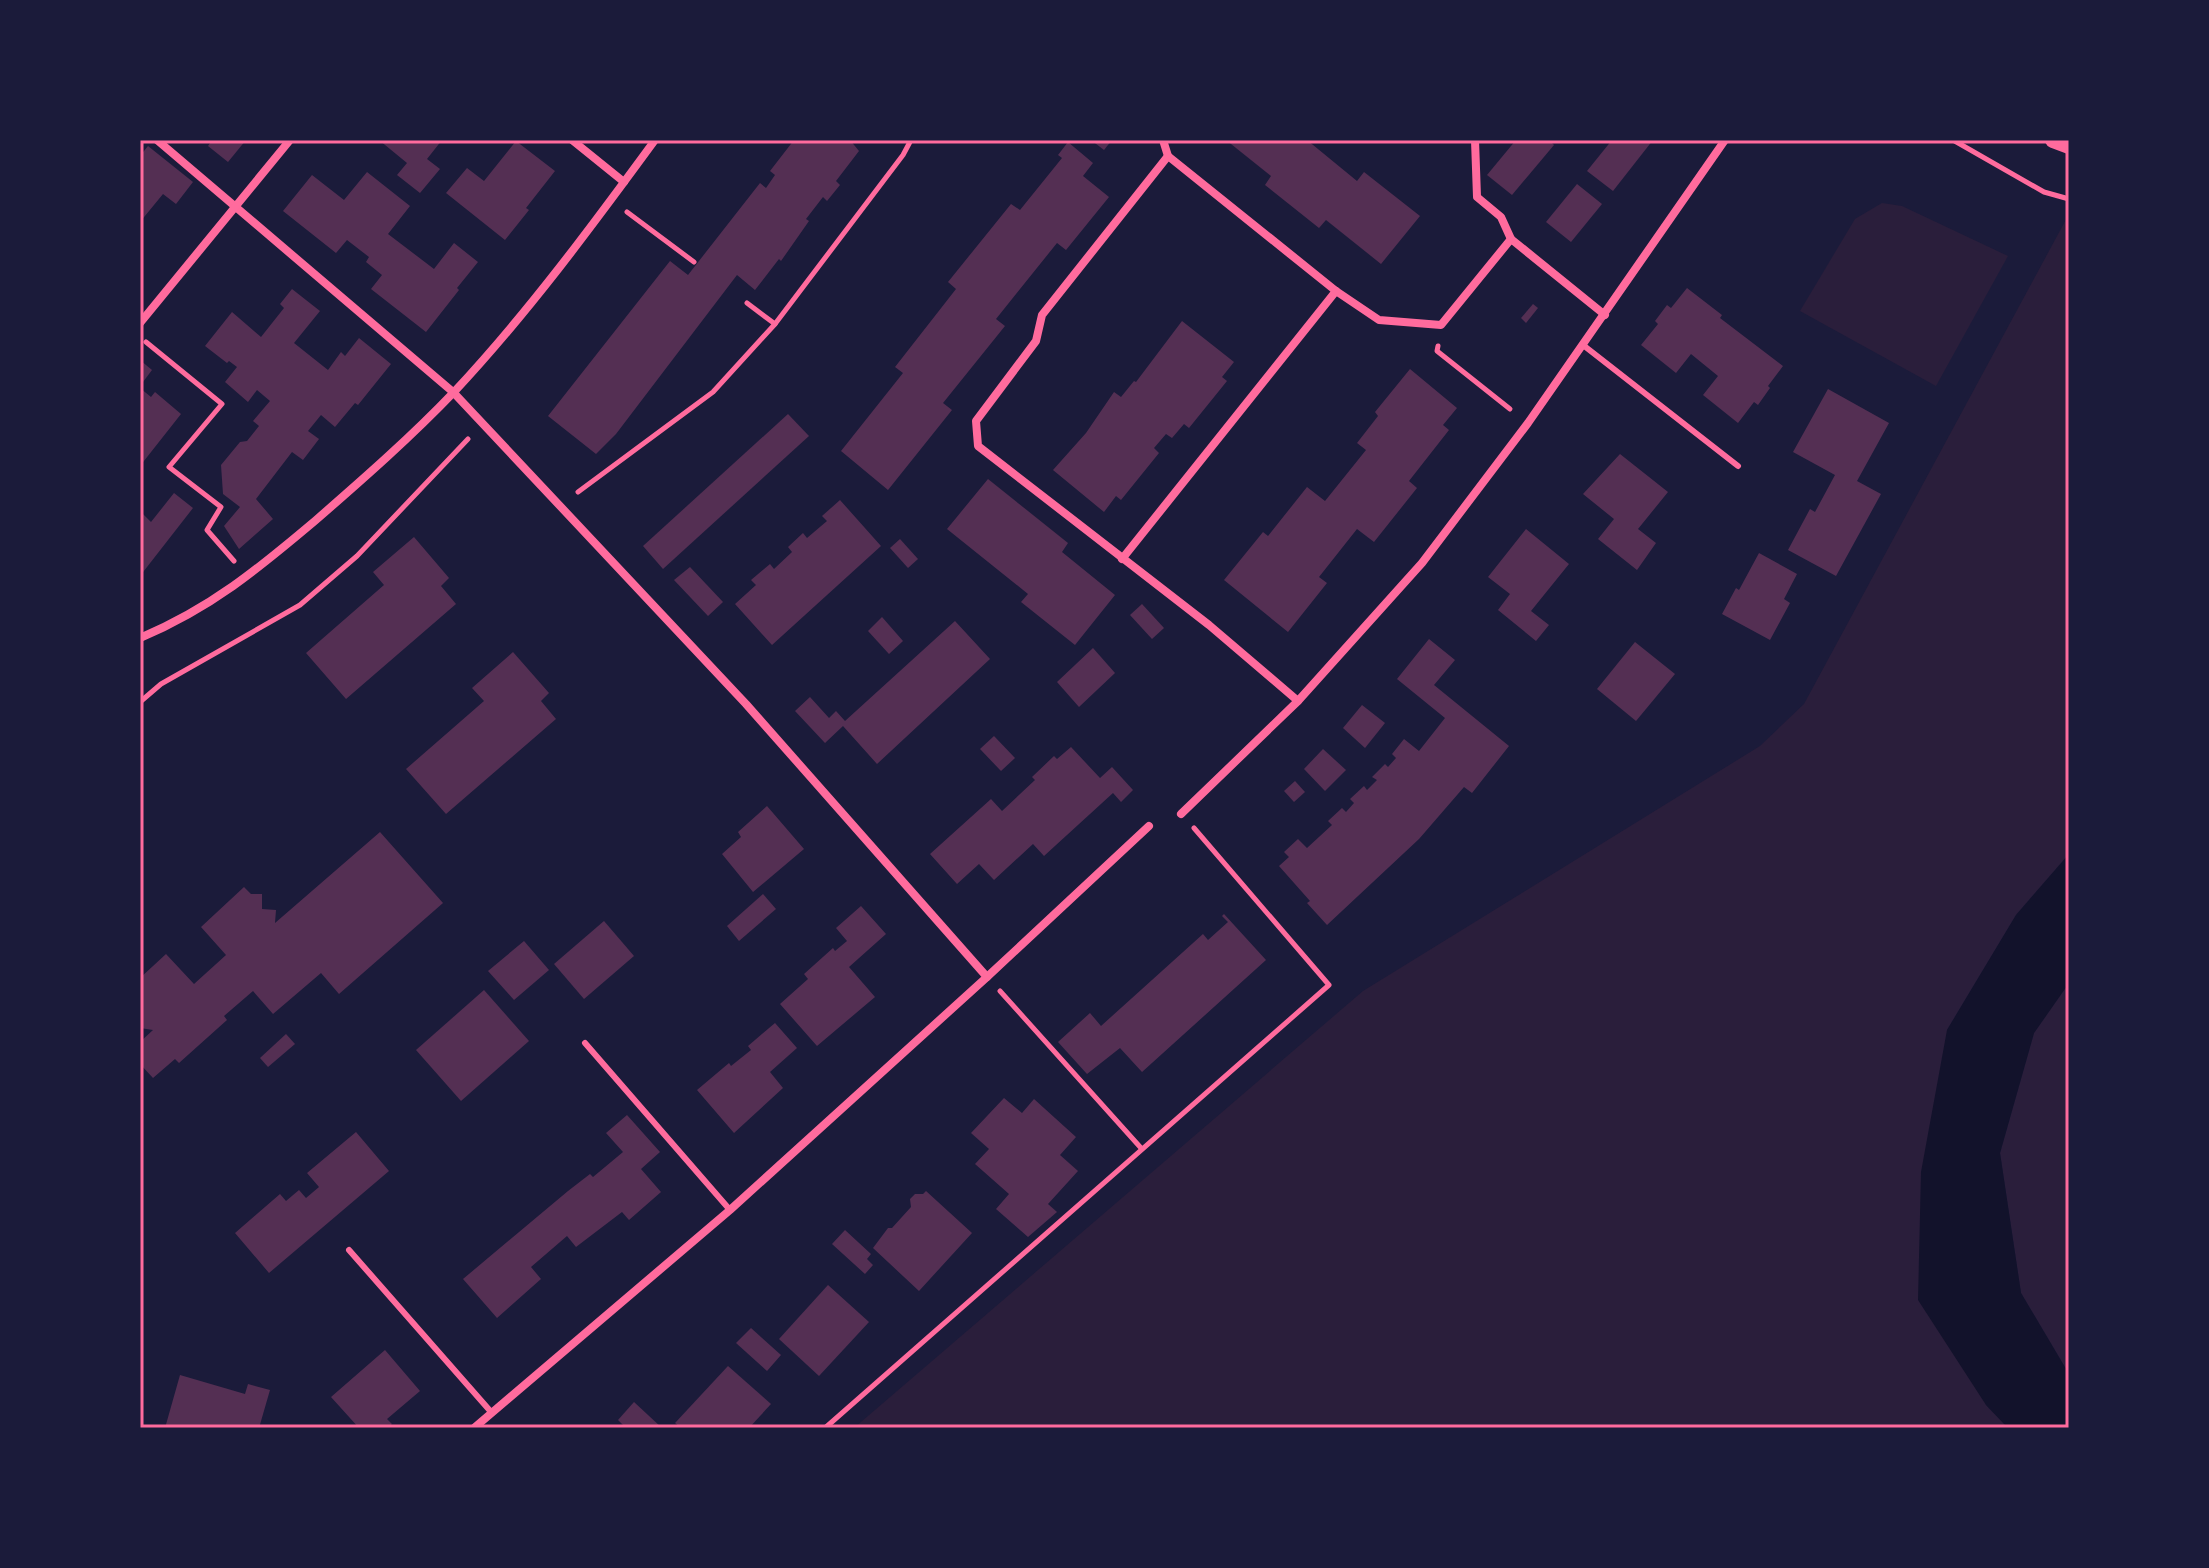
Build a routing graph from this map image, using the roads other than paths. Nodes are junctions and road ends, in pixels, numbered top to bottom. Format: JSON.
{"nodes":[{"id":1,"x":157,"y":140,"type":"edge"},
{"id":2,"x":290,"y":140,"type":"edge"},
{"id":3,"x":572,"y":140,"type":"edge"},
{"id":4,"x":655,"y":140,"type":"edge"},
{"id":5,"x":1163,"y":140,"type":"edge"},
{"id":6,"x":1475,"y":140,"type":"edge"},
{"id":7,"x":1725,"y":140,"type":"edge"},
{"id":8,"x":2053,"y":140,"type":"edge"},
{"id":9,"x":2069,"y":146,"type":"edge"},
{"id":10,"x":1168,"y":156,"type":"junction"},
{"id":11,"x":624,"y":182,"type":"junction"},
{"id":12,"x":236,"y":207,"type":"junction"},
{"id":13,"x":1511,"y":239,"type":"junction"},
{"id":14,"x":1336,"y":291,"type":"junction"},
{"id":15,"x":1605,"y":315,"type":"junction"},
{"id":16,"x":140,"y":323,"type":"edge"},
{"id":17,"x":1583,"y":345,"type":"junction"},
{"id":18,"x":453,"y":392,"type":"junction"},
{"id":19,"x":1738,"y":466,"type":"dead end"},
{"id":20,"x":1122,"y":559,"type":"junction"},
{"id":21,"x":140,"y":638,"type":"edge"},
{"id":22,"x":1298,"y":701,"type":"junction"},
{"id":23,"x":1181,"y":814,"type":"road end"},
{"id":24,"x":1149,"y":826,"type":"dead end"},
{"id":25,"x":987,"y":977,"type":"junction"},
{"id":26,"x":585,"y":1043,"type":"dead end"},
{"id":27,"x":730,"y":1210,"type":"junction"},
{"id":28,"x":349,"y":1250,"type":"dead end"},
{"id":29,"x":492,"y":1413,"type":"junction"},
{"id":30,"x":474,"y":1428,"type":"edge"}],
"edges":[{"from":1,"to":12,"type":"street"},
{"from":2,"to":12,"type":"street"},
{"from":3,"to":11,"type":"street"},
{"from":4,"to":11,"type":"street"},
{"from":5,"to":10,"type":"street"},
{"from":6,"to":13,"type":"street"},
{"from":7,"to":15,"type":"street"},
{"from":8,"to":9,"type":"main road"},
{"from":10,"to":14,"type":"street"},
{"from":10,"to":20,"type":"street"},
{"from":11,"to":18,"type":"street"},
{"from":12,"to":16,"type":"street"},
{"from":12,"to":18,"type":"street"},
{"from":13,"to":14,"type":"street"},
{"from":13,"to":15,"type":"street"},
{"from":14,"to":20,"type":"street"},
{"from":15,"to":17,"type":"street"},
{"from":17,"to":19,"type":"lane"},
{"from":17,"to":22,"type":"street"},
{"from":18,"to":21,"type":"street"},
{"from":18,"to":25,"type":"street"},
{"from":20,"to":22,"type":"street"},
{"from":22,"to":23,"type":"street"},
{"from":24,"to":25,"type":"street"},
{"from":25,"to":27,"type":"street"},
{"from":26,"to":27,"type":"lane"},
{"from":27,"to":29,"type":"street"},
{"from":28,"to":29,"type":"lane"},
{"from":29,"to":30,"type":"street"}]}
